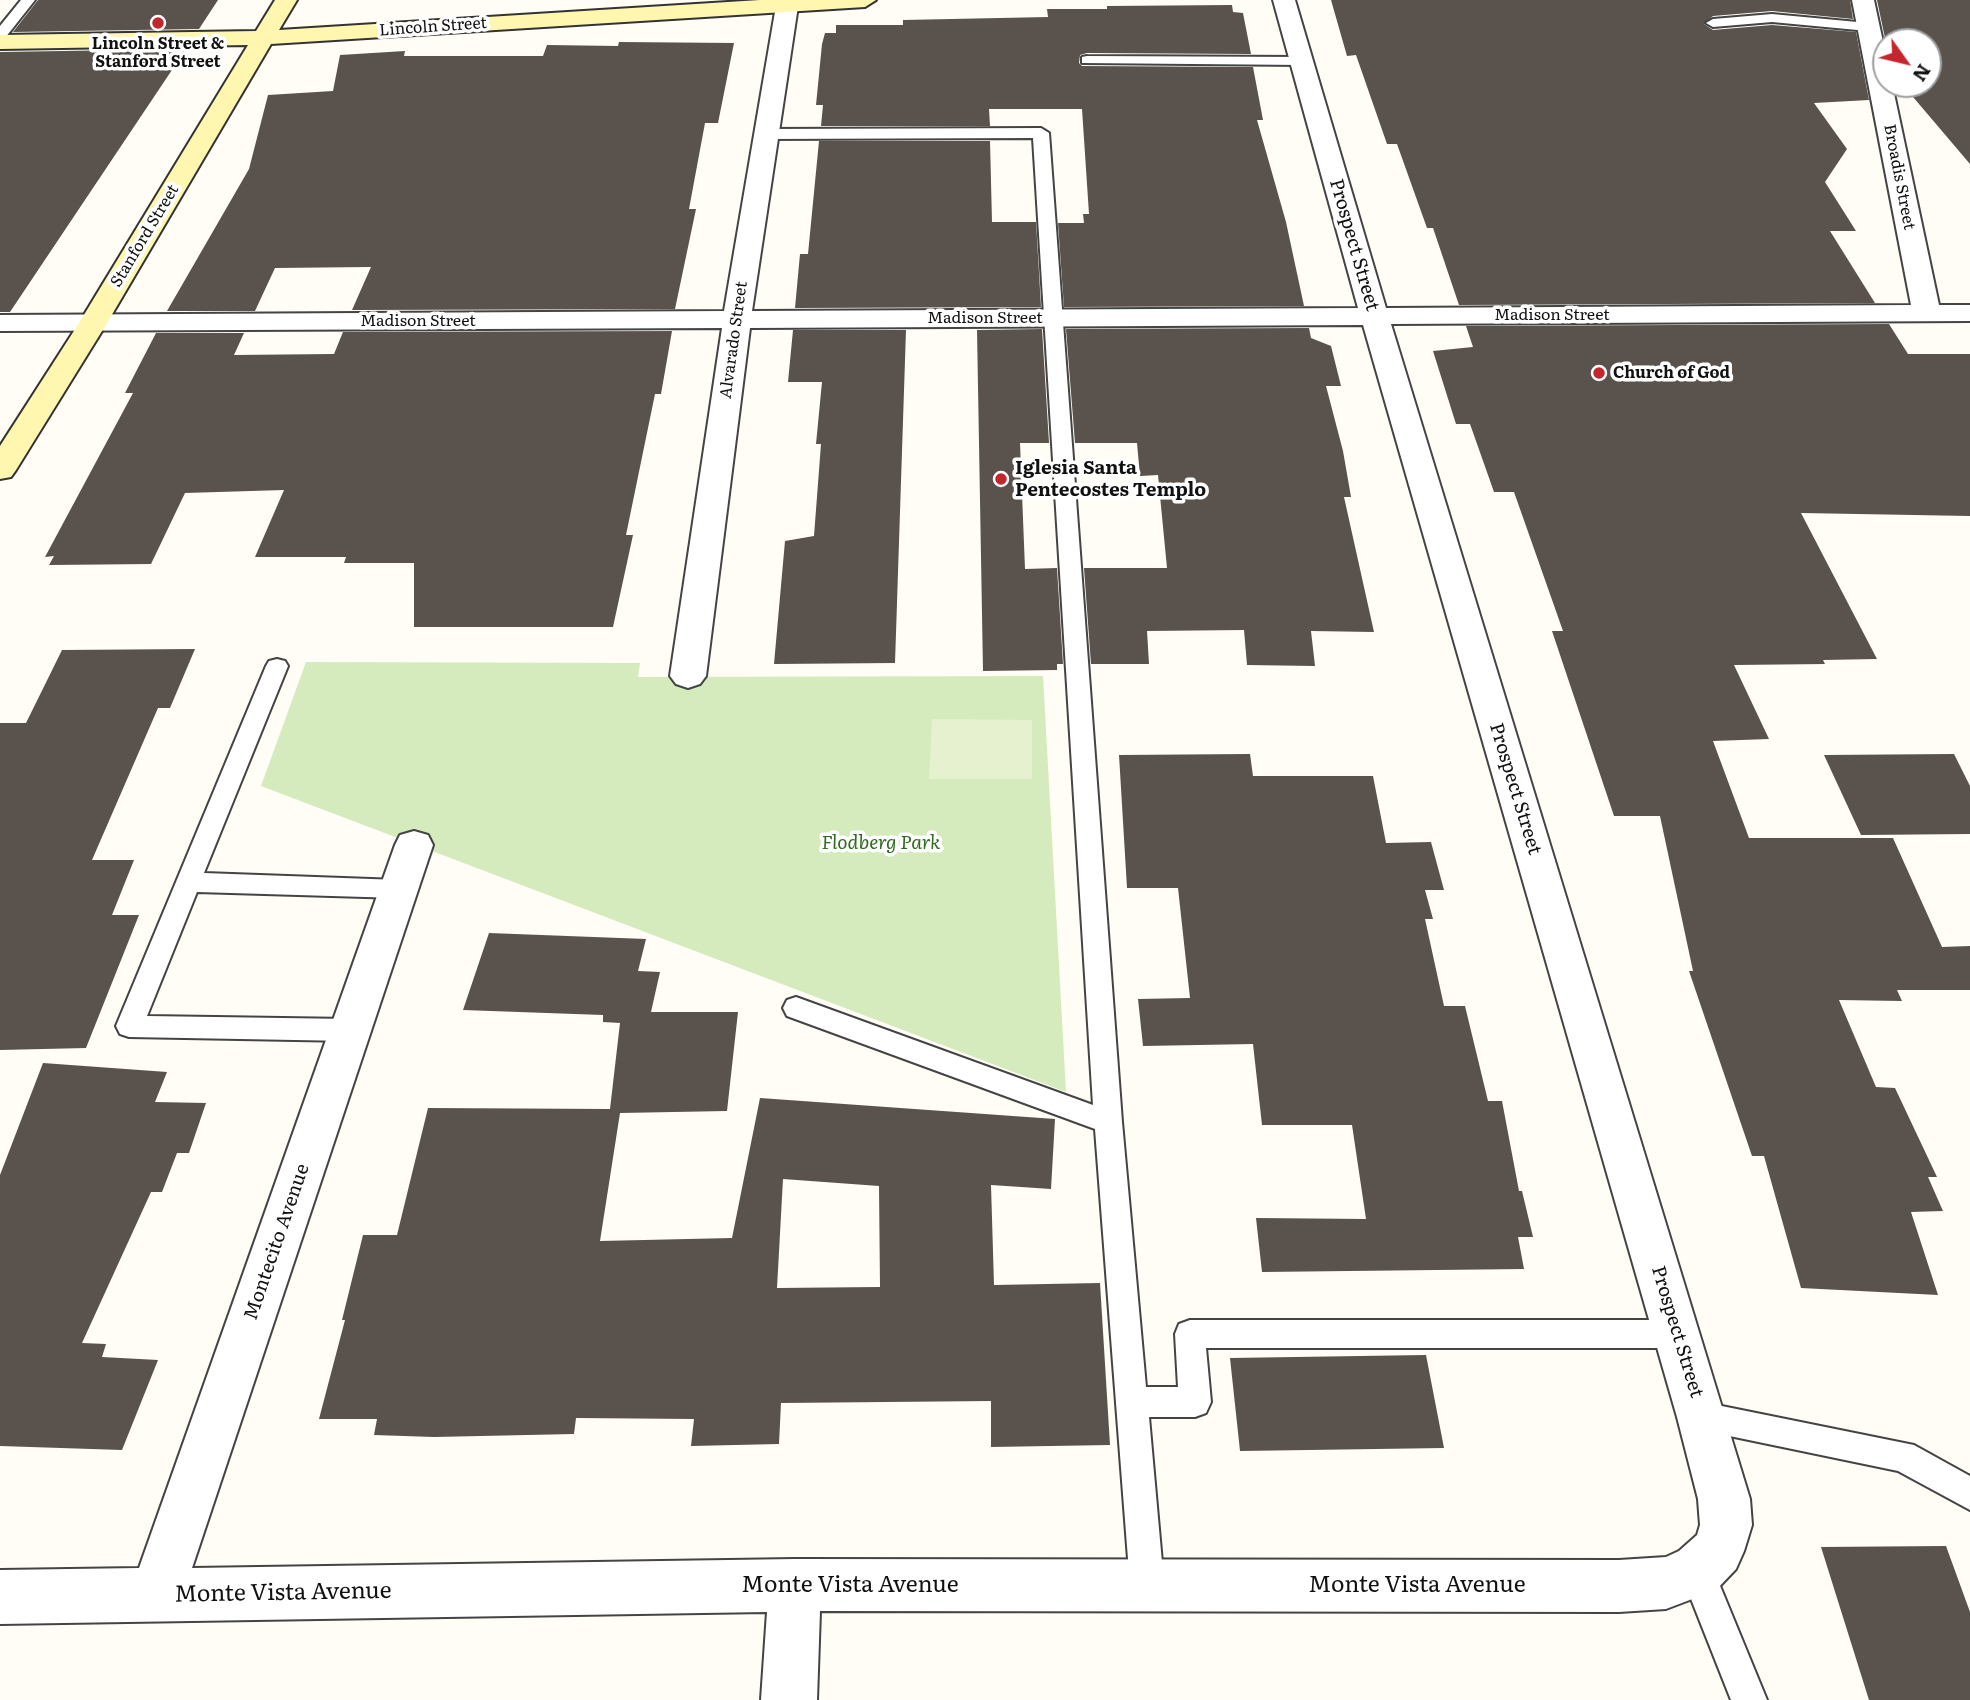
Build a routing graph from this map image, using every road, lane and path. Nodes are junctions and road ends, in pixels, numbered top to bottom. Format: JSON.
{"nodes":[{"id":1,"x":28,"y":0,"type":"edge"},
{"id":2,"x":286,"y":0,"type":"edge"},
{"id":3,"x":865,"y":0,"type":"edge"},
{"id":4,"x":1284,"y":0,"type":"edge"},
{"id":5,"x":1863,"y":0,"type":"edge"},
{"id":6,"x":774,"y":4,"type":"edge"},
{"id":7,"x":1713,"y":23,"type":"dead end"},
{"id":8,"x":1868,"y":27,"type":"junction"},
{"id":9,"x":0,"y":35,"type":"edge"},
{"id":10,"x":264,"y":38,"type":"junction"},
{"id":11,"x":0,"y":42,"type":"edge"},
{"id":12,"x":1087,"y":60,"type":"dead end"},
{"id":13,"x":1302,"y":61,"type":"junction"},
{"id":14,"x":766,"y":134,"type":"junction"},
{"id":15,"x":1970,"y":313,"type":"edge"},
{"id":16,"x":1927,"y":314,"type":"junction"},
{"id":17,"x":1374,"y":315,"type":"junction"},
{"id":18,"x":1054,"y":318,"type":"junction"},
{"id":19,"x":737,"y":320,"type":"junction"},
{"id":20,"x":0,"y":323,"type":"edge"},
{"id":21,"x":93,"y":323,"type":"junction"},
{"id":22,"x":0,"y":470,"type":"edge"},
{"id":23,"x":277,"y":666,"type":"dead end"},
{"id":24,"x":688,"y":676,"type":"dead end"},
{"id":25,"x":414,"y":845,"type":"dead end"},
{"id":26,"x":188,"y":882,"type":"junction"},
{"id":27,"x":399,"y":888,"type":"junction"},
{"id":28,"x":796,"y":1008,"type":"dead end"},
{"id":29,"x":350,"y":1030,"type":"junction"},
{"id":30,"x":1108,"y":1122,"type":"junction"},
{"id":31,"x":1677,"y":1334,"type":"junction"},
{"id":32,"x":1134,"y":1402,"type":"junction"},
{"id":33,"x":1702,"y":1417,"type":"junction"},
{"id":34,"x":1970,"y":1494,"type":"edge"},
{"id":35,"x":1697,"y":1571,"type":"junction"},
{"id":36,"x":795,"y":1585,"type":"junction"},
{"id":37,"x":1147,"y":1585,"type":"junction"},
{"id":38,"x":156,"y":1595,"type":"junction"},
{"id":39,"x":0,"y":1597,"type":"edge"},
{"id":40,"x":789,"y":1700,"type":"edge"},
{"id":41,"x":1749,"y":1700,"type":"edge"}],
"edges":[{"from":1,"to":9,"type":"lane"},
{"from":2,"to":10,"type":"street","name":"Stanford Street"},
{"from":3,"to":6,"type":"street","name":"Lincoln Street"},
{"from":4,"to":13,"type":"street","name":"Prospect Street"},
{"from":5,"to":8,"type":"street","name":"Broadis Street"},
{"from":6,"to":10,"type":"street","name":"Lincoln Street"},
{"from":6,"to":14,"type":"street","name":"Alvarado Street"},
{"from":7,"to":8,"type":"lane"},
{"from":8,"to":16,"type":"street","name":"Broadis Street"},
{"from":10,"to":11,"type":"street","name":"Lincoln Street"},
{"from":10,"to":21,"type":"street","name":"Stanford Street"},
{"from":12,"to":13,"type":"lane"},
{"from":13,"to":17,"type":"street","name":"Prospect Street"},
{"from":14,"to":18,"type":"lane"},
{"from":14,"to":19,"type":"street","name":"Alvarado Street"},
{"from":15,"to":16,"type":"street","name":"Madison Street"},
{"from":16,"to":17,"type":"street","name":"Madison Street"},
{"from":17,"to":18,"type":"street","name":"Madison Street"},
{"from":17,"to":31,"type":"street","name":"Prospect Street"},
{"from":18,"to":19,"type":"street","name":"Madison Street"},
{"from":18,"to":30,"type":"lane"},
{"from":19,"to":21,"type":"street","name":"Madison Street"},
{"from":19,"to":24,"type":"street","name":"Alvarado Street"},
{"from":20,"to":21,"type":"street","name":"Madison Street"},
{"from":21,"to":22,"type":"street","name":"Stanford Street"},
{"from":23,"to":26,"type":"lane"},
{"from":25,"to":27,"type":"street","name":"Montecito Avenue"},
{"from":26,"to":27,"type":"lane"},
{"from":26,"to":29,"type":"lane"},
{"from":27,"to":29,"type":"street","name":"Montecito Avenue"},
{"from":28,"to":30,"type":"lane"},
{"from":29,"to":38,"type":"street","name":"Montecito Avenue"},
{"from":30,"to":32,"type":"lane"},
{"from":31,"to":32,"type":"lane"},
{"from":31,"to":33,"type":"street","name":"Prospect Street"},
{"from":32,"to":37,"type":"lane"},
{"from":33,"to":34,"type":"lane"},
{"from":33,"to":35,"type":"street","name":"Prospect Street"},
{"from":35,"to":37,"type":"street","name":"Monte Vista Avenue"},
{"from":35,"to":41,"type":"lane"},
{"from":36,"to":37,"type":"street","name":"Monte Vista Avenue"},
{"from":36,"to":38,"type":"street","name":"Monte Vista Avenue"},
{"from":36,"to":40,"type":"street"},
{"from":38,"to":39,"type":"street","name":"Monte Vista Avenue"}]}
